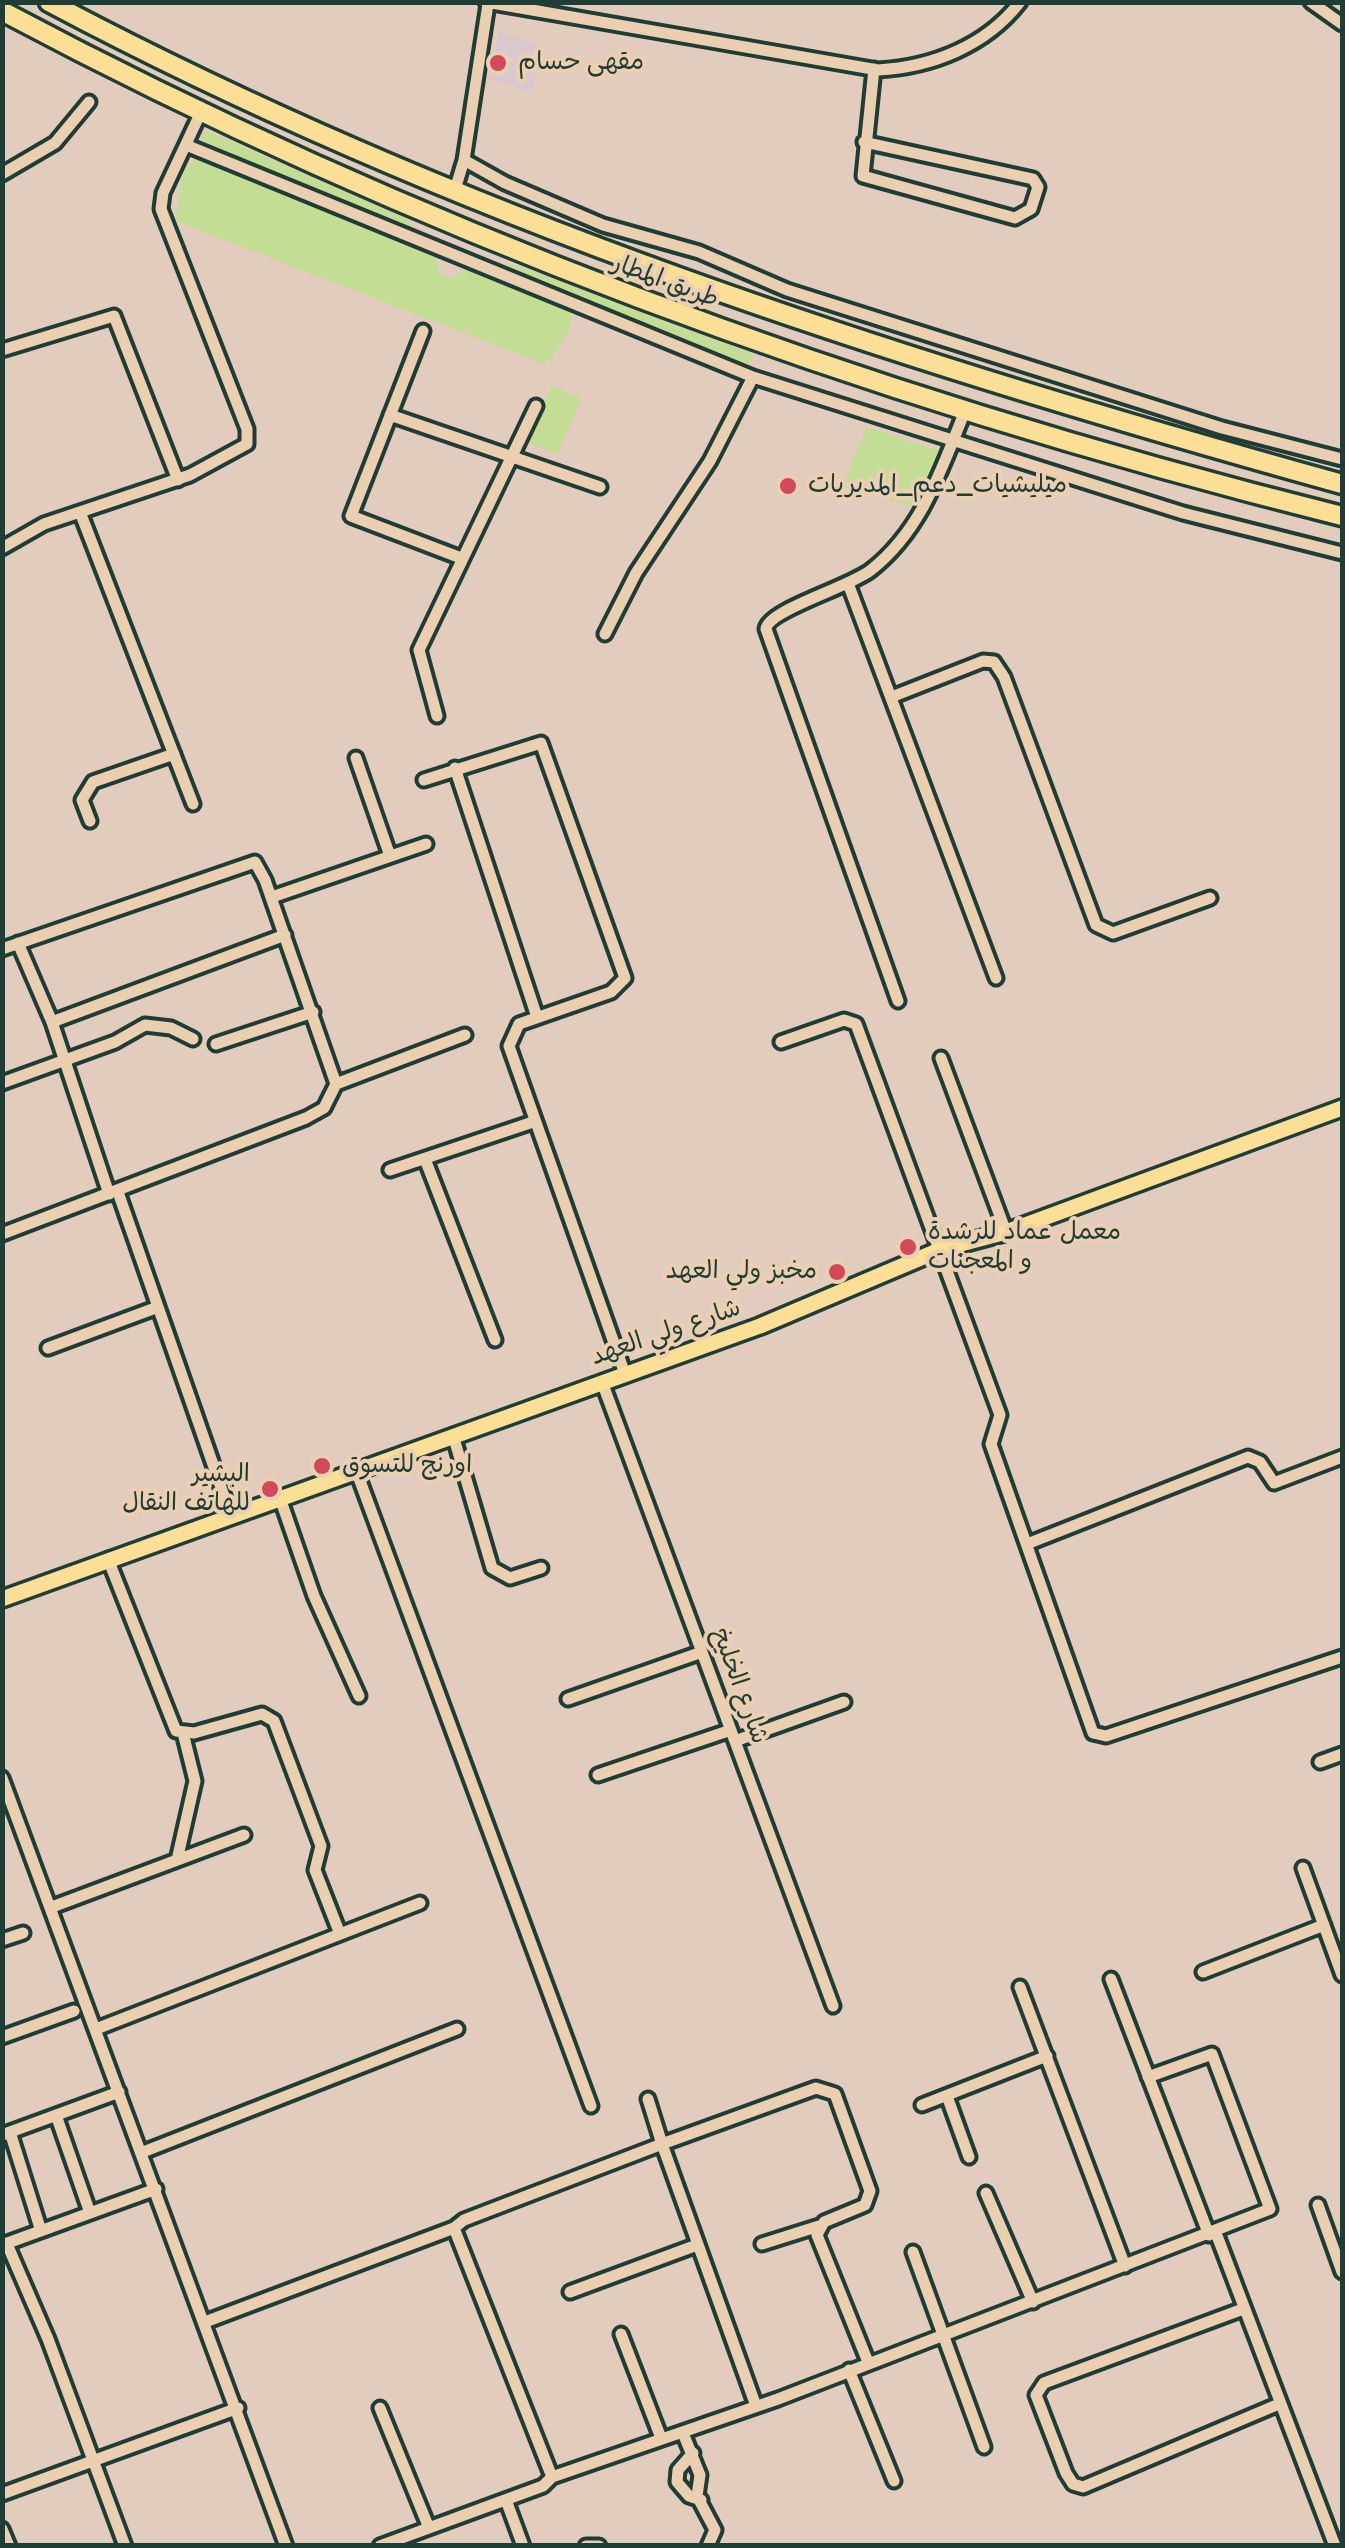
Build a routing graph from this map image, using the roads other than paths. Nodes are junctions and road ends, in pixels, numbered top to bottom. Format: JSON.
{"nodes":[{"id":1,"x":49,"y":2,"type":"edge"},
{"id":2,"x":1020,"y":2,"type":"edge"},
{"id":3,"x":1311,"y":2,"type":"edge"},
{"id":4,"x":487,"y":3,"type":"edge"},
{"id":5,"x":1330,"y":8,"type":"edge"},
{"id":6,"x":2,"y":11,"type":"edge"},
{"id":7,"x":1342,"y":24,"type":"edge"},
{"id":8,"x":874,"y":69,"type":"junction"},
{"id":9,"x":89,"y":102,"type":"dead end"},
{"id":10,"x":200,"y":112,"type":"junction"},
{"id":11,"x":864,"y":142,"type":"junction"},
{"id":12,"x":186,"y":145,"type":"junction"},
{"id":13,"x":464,"y":160,"type":"junction"},
{"id":14,"x":2,"y":174,"type":"edge"},
{"id":15,"x":454,"y":193,"type":"junction"},
{"id":16,"x":424,"y":330,"type":"dead end"},
{"id":17,"x":2,"y":350,"type":"edge"},
{"id":18,"x":753,"y":377,"type":"junction"},
{"id":19,"x":536,"y":406,"type":"dead end"},
{"id":20,"x":964,"y":411,"type":"junction"},
{"id":21,"x":390,"y":416,"type":"junction"},
{"id":22,"x":952,"y":441,"type":"junction"},
{"id":23,"x":510,"y":457,"type":"junction"},
{"id":24,"x":1342,"y":460,"type":"edge"},
{"id":25,"x":178,"y":480,"type":"junction"},
{"id":26,"x":1342,"y":484,"type":"edge"},
{"id":27,"x":600,"y":487,"type":"dead end"},
{"id":28,"x":80,"y":512,"type":"junction"},
{"id":29,"x":1342,"y":516,"type":"edge"},
{"id":30,"x":2,"y":548,"type":"edge"},
{"id":31,"x":1342,"y":553,"type":"edge"},
{"id":32,"x":461,"y":558,"type":"junction"},
{"id":33,"x":849,"y":586,"type":"junction"},
{"id":34,"x":605,"y":634,"type":"dead end"},
{"id":35,"x":894,"y":696,"type":"junction"},
{"id":36,"x":436,"y":716,"type":"dead end"},
{"id":37,"x":174,"y":754,"type":"junction"},
{"id":38,"x":356,"y":758,"type":"dead end"},
{"id":39,"x":455,"y":768,"type":"junction"},
{"id":40,"x":424,"y":780,"type":"dead end"},
{"id":41,"x":193,"y":804,"type":"dead end"},
{"id":42,"x":90,"y":821,"type":"dead end"},
{"id":43,"x":426,"y":844,"type":"dead end"},
{"id":44,"x":390,"y":856,"type":"junction"},
{"id":45,"x":272,"y":897,"type":"junction"},
{"id":46,"x":1210,"y":898,"type":"dead end"},
{"id":47,"x":286,"y":935,"type":"junction"},
{"id":48,"x":18,"y":944,"type":"junction"},
{"id":49,"x":2,"y":949,"type":"edge"},
{"id":50,"x":996,"y":978,"type":"dead end"},
{"id":51,"x":898,"y":1001,"type":"dead end"},
{"id":52,"x":313,"y":1012,"type":"junction"},
{"id":53,"x":537,"y":1017,"type":"junction"},
{"id":54,"x":52,"y":1022,"type":"junction"},
{"id":55,"x":465,"y":1035,"type":"dead end"},
{"id":56,"x":193,"y":1039,"type":"dead end"},
{"id":57,"x":781,"y":1042,"type":"dead end"},
{"id":58,"x":216,"y":1044,"type":"dead end"},
{"id":59,"x":941,"y":1058,"type":"dead end"},
{"id":60,"x":64,"y":1060,"type":"junction"},
{"id":61,"x":2,"y":1083,"type":"edge"},
{"id":62,"x":336,"y":1084,"type":"junction"},
{"id":63,"x":1342,"y":1108,"type":"edge"},
{"id":64,"x":533,"y":1122,"type":"junction"},
{"id":65,"x":426,"y":1160,"type":"junction"},
{"id":66,"x":390,"y":1170,"type":"dead end"},
{"id":67,"x":114,"y":1193,"type":"junction"},
{"id":68,"x":1006,"y":1232,"type":"junction"},
{"id":69,"x":2,"y":1234,"type":"edge"},
{"id":70,"x":942,"y":1249,"type":"junction"},
{"id":71,"x":158,"y":1308,"type":"junction"},
{"id":72,"x":495,"y":1340,"type":"dead end"},
{"id":73,"x":48,"y":1348,"type":"dead end"},
{"id":74,"x":625,"y":1374,"type":"junction"},
{"id":75,"x":602,"y":1382,"type":"junction"},
{"id":76,"x":452,"y":1435,"type":"junction"},
{"id":77,"x":1342,"y":1456,"type":"edge"},
{"id":78,"x":356,"y":1470,"type":"junction"},
{"id":79,"x":280,"y":1498,"type":"junction"},
{"id":80,"x":231,"y":1516,"type":"junction"},
{"id":81,"x":1026,"y":1544,"type":"junction"},
{"id":82,"x":108,"y":1559,"type":"junction"},
{"id":83,"x":541,"y":1568,"type":"dead end"},
{"id":84,"x":2,"y":1599,"type":"edge"},
{"id":85,"x":702,"y":1652,"type":"junction"},
{"id":86,"x":1342,"y":1657,"type":"edge"},
{"id":87,"x":359,"y":1696,"type":"dead end"},
{"id":88,"x":568,"y":1699,"type":"dead end"},
{"id":89,"x":844,"y":1702,"type":"dead end"},
{"id":90,"x":183,"y":1733,"type":"junction"},
{"id":91,"x":733,"y":1736,"type":"junction"},
{"id":92,"x":1342,"y":1754,"type":"edge"},
{"id":93,"x":1320,"y":1762,"type":"dead end"},
{"id":94,"x":598,"y":1775,"type":"dead end"},
{"id":95,"x":2,"y":1778,"type":"edge"},
{"id":96,"x":244,"y":1835,"type":"dead end"},
{"id":97,"x":177,"y":1860,"type":"junction"},
{"id":98,"x":1303,"y":1868,"type":"dead end"},
{"id":99,"x":420,"y":1903,"type":"dead end"},
{"id":100,"x":52,"y":1907,"type":"junction"},
{"id":101,"x":1324,"y":1925,"type":"junction"},
{"id":102,"x":24,"y":1933,"type":"dead end"},
{"id":103,"x":340,"y":1934,"type":"junction"},
{"id":104,"x":2,"y":1940,"type":"edge"},
{"id":105,"x":1203,"y":1972,"type":"dead end"},
{"id":106,"x":1342,"y":1975,"type":"edge"},
{"id":107,"x":1111,"y":1979,"type":"dead end"},
{"id":108,"x":1020,"y":1988,"type":"dead end"},
{"id":109,"x":833,"y":2006,"type":"dead end"},
{"id":110,"x":74,"y":2011,"type":"dead end"},
{"id":111,"x":96,"y":2029,"type":"junction"},
{"id":112,"x":458,"y":2029,"type":"dead end"},
{"id":113,"x":2,"y":2037,"type":"edge"},
{"id":114,"x":1047,"y":2056,"type":"junction"},
{"id":115,"x":1148,"y":2077,"type":"junction"},
{"id":116,"x":120,"y":2092,"type":"junction"},
{"id":117,"x":947,"y":2096,"type":"junction"},
{"id":118,"x":648,"y":2100,"type":"dead end"},
{"id":119,"x":922,"y":2105,"type":"dead end"},
{"id":120,"x":591,"y":2106,"type":"dead end"},
{"id":121,"x":56,"y":2115,"type":"junction"},
{"id":122,"x":6,"y":2134,"type":"edge"},
{"id":123,"x":662,"y":2144,"type":"junction"},
{"id":124,"x":143,"y":2152,"type":"junction"},
{"id":125,"x":969,"y":2157,"type":"dead end"},
{"id":126,"x":156,"y":2189,"type":"junction"},
{"id":127,"x":986,"y":2193,"type":"dead end"},
{"id":128,"x":1318,"y":2205,"type":"dead end"},
{"id":129,"x":90,"y":2213,"type":"junction"},
{"id":130,"x":818,"y":2226,"type":"junction"},
{"id":131,"x":454,"y":2228,"type":"junction"},
{"id":132,"x":41,"y":2231,"type":"junction"},
{"id":133,"x":1212,"y":2234,"type":"junction"},
{"id":134,"x":5,"y":2244,"type":"edge"},
{"id":135,"x":762,"y":2244,"type":"dead end"},
{"id":136,"x":697,"y":2245,"type":"junction"},
{"id":137,"x":913,"y":2252,"type":"dead end"},
{"id":138,"x":1125,"y":2266,"type":"junction"},
{"id":139,"x":1342,"y":2272,"type":"edge"},
{"id":140,"x":570,"y":2292,"type":"dead end"},
{"id":141,"x":1033,"y":2302,"type":"junction"},
{"id":142,"x":1243,"y":2309,"type":"junction"},
{"id":143,"x":205,"y":2322,"type":"junction"},
{"id":144,"x":621,"y":2334,"type":"dead end"},
{"id":145,"x":946,"y":2335,"type":"junction"},
{"id":146,"x":868,"y":2362,"type":"junction"},
{"id":147,"x":849,"y":2370,"type":"junction"},
{"id":148,"x":1279,"y":2404,"type":"junction"},
{"id":149,"x":756,"y":2406,"type":"junction"},
{"id":150,"x":238,"y":2408,"type":"junction"},
{"id":151,"x":380,"y":2408,"type":"dead end"},
{"id":152,"x":683,"y":2433,"type":"junction"},
{"id":153,"x":661,"y":2438,"type":"junction"},
{"id":154,"x":984,"y":2448,"type":"dead end"},
{"id":155,"x":693,"y":2453,"type":"junction"},
{"id":156,"x":91,"y":2463,"type":"junction"},
{"id":157,"x":552,"y":2477,"type":"junction"},
{"id":158,"x":894,"y":2481,"type":"dead end"},
{"id":159,"x":2,"y":2494,"type":"edge"},
{"id":160,"x":506,"y":2500,"type":"junction"},
{"id":161,"x":701,"y":2500,"type":"junction"},
{"id":162,"x":429,"y":2528,"type":"junction"},
{"id":163,"x":2,"y":2529,"type":"edge"},
{"id":164,"x":9,"y":2546,"type":"edge"},
{"id":165,"x":125,"y":2546,"type":"edge"},
{"id":166,"x":286,"y":2546,"type":"edge"},
{"id":167,"x":380,"y":2546,"type":"edge"},
{"id":168,"x":523,"y":2546,"type":"edge"},
{"id":169,"x":586,"y":2546,"type":"edge"},
{"id":170,"x":599,"y":2546,"type":"edge"},
{"id":171,"x":708,"y":2546,"type":"edge"},
{"id":172,"x":1335,"y":2546,"type":"edge"}],
"edges":[{"from":1,"to":15,"type":"highway","name":"طريق المطار"},
{"from":2,"to":8,"type":"street"},
{"from":3,"to":5,"type":"street"},
{"from":4,"to":8,"type":"street"},
{"from":4,"to":13,"type":"street"},
{"from":5,"to":7,"type":"street"},
{"from":6,"to":10,"type":"highway","name":"طريق المطار"},
{"from":8,"to":11,"type":"street"},
{"from":9,"to":14,"type":"street"},
{"from":10,"to":12,"type":"street"},
{"from":10,"to":20,"type":"highway","name":"طريق المطار"},
{"from":11,"to":11,"type":"street"},
{"from":12,"to":18,"type":"street"},
{"from":12,"to":25,"type":"street"},
{"from":13,"to":15,"type":"street"},
{"from":13,"to":24,"type":"street"},
{"from":15,"to":26,"type":"highway","name":"طريق المطار"},
{"from":16,"to":21,"type":"street"},
{"from":17,"to":25,"type":"street"},
{"from":18,"to":22,"type":"street"},
{"from":18,"to":34,"type":"street"},
{"from":19,"to":23,"type":"street"},
{"from":20,"to":22,"type":"street"},
{"from":20,"to":29,"type":"highway","name":"طريق المطار"},
{"from":21,"to":23,"type":"street"},
{"from":21,"to":32,"type":"street"},
{"from":22,"to":31,"type":"street"},
{"from":22,"to":33,"type":"street"},
{"from":23,"to":27,"type":"street"},
{"from":23,"to":32,"type":"street"},
{"from":25,"to":28,"type":"street"},
{"from":28,"to":30,"type":"street"},
{"from":28,"to":37,"type":"street"},
{"from":32,"to":36,"type":"street"},
{"from":33,"to":35,"type":"street"},
{"from":33,"to":51,"type":"street"},
{"from":35,"to":46,"type":"street"},
{"from":35,"to":50,"type":"street"},
{"from":37,"to":41,"type":"street"},
{"from":37,"to":42,"type":"street"},
{"from":38,"to":44,"type":"street"},
{"from":39,"to":40,"type":"street"},
{"from":39,"to":53,"type":"street"},
{"from":39,"to":53,"type":"street"},
{"from":43,"to":44,"type":"street"},
{"from":44,"to":45,"type":"street"},
{"from":45,"to":47,"type":"street"},
{"from":45,"to":48,"type":"street"},
{"from":47,"to":52,"type":"street"},
{"from":47,"to":54,"type":"street"},
{"from":48,"to":49,"type":"street"},
{"from":48,"to":54,"type":"street"},
{"from":52,"to":58,"type":"street"},
{"from":52,"to":62,"type":"street"},
{"from":53,"to":64,"type":"street"},
{"from":54,"to":60,"type":"street"},
{"from":55,"to":62,"type":"street"},
{"from":56,"to":60,"type":"street"},
{"from":57,"to":70,"type":"street"},
{"from":59,"to":68,"type":"street"},
{"from":60,"to":61,"type":"street"},
{"from":60,"to":67,"type":"street"},
{"from":62,"to":67,"type":"street"},
{"from":63,"to":68,"type":"main road","name":"شارع ولي العهد"},
{"from":64,"to":65,"type":"street"},
{"from":64,"to":74,"type":"street"},
{"from":65,"to":66,"type":"street"},
{"from":65,"to":72,"type":"street"},
{"from":67,"to":69,"type":"street"},
{"from":67,"to":71,"type":"street"},
{"from":68,"to":70,"type":"main road","name":"شارع ولي العهد"},
{"from":70,"to":74,"type":"main road","name":"شارع ولي العهد"},
{"from":70,"to":81,"type":"street"},
{"from":71,"to":73,"type":"street"},
{"from":71,"to":80,"type":"street"},
{"from":74,"to":75,"type":"main road","name":"شارع ولي العهد"},
{"from":75,"to":76,"type":"main road","name":"شارع ولي العهد"},
{"from":75,"to":85,"type":"street","name":"شارع الخليخ"},
{"from":76,"to":78,"type":"main road","name":"شارع ولي العهد"},
{"from":76,"to":83,"type":"street"},
{"from":77,"to":81,"type":"street"},
{"from":78,"to":79,"type":"main road","name":"شارع ولي العهد"},
{"from":78,"to":120,"type":"street"},
{"from":79,"to":80,"type":"main road","name":"شارع ولي العهد"},
{"from":79,"to":87,"type":"street"},
{"from":80,"to":82,"type":"main road","name":"شارع ولي العهد"},
{"from":81,"to":86,"type":"street"},
{"from":82,"to":84,"type":"main road","name":"شارع ولي العهد"},
{"from":82,"to":90,"type":"street"},
{"from":85,"to":88,"type":"street"},
{"from":85,"to":91,"type":"street","name":"شارع الخليخ"},
{"from":89,"to":91,"type":"street"},
{"from":90,"to":97,"type":"street"},
{"from":90,"to":103,"type":"street"},
{"from":91,"to":94,"type":"street"},
{"from":91,"to":109,"type":"street","name":"شارع الخليخ"},
{"from":92,"to":93,"type":"street"},
{"from":95,"to":100,"type":"street"},
{"from":96,"to":97,"type":"street"},
{"from":97,"to":100,"type":"street"},
{"from":98,"to":101,"type":"street"},
{"from":99,"to":103,"type":"street"},
{"from":100,"to":111,"type":"street"},
{"from":101,"to":105,"type":"street"},
{"from":101,"to":106,"type":"street"},
{"from":102,"to":104,"type":"street"},
{"from":103,"to":111,"type":"street"},
{"from":107,"to":115,"type":"street"},
{"from":108,"to":114,"type":"street"},
{"from":110,"to":113,"type":"street"},
{"from":111,"to":116,"type":"street"},
{"from":112,"to":124,"type":"street"},
{"from":114,"to":117,"type":"street"},
{"from":114,"to":138,"type":"street"},
{"from":115,"to":133,"type":"street"},
{"from":115,"to":133,"type":"street"},
{"from":116,"to":121,"type":"street"},
{"from":116,"to":124,"type":"street"},
{"from":117,"to":119,"type":"street"},
{"from":117,"to":125,"type":"street"},
{"from":118,"to":123,"type":"street"},
{"from":121,"to":122,"type":"street"},
{"from":121,"to":129,"type":"street"},
{"from":122,"to":132,"type":"street"},
{"from":123,"to":130,"type":"street"},
{"from":123,"to":131,"type":"street"},
{"from":123,"to":136,"type":"street"},
{"from":124,"to":126,"type":"street"},
{"from":126,"to":129,"type":"street"},
{"from":126,"to":143,"type":"street"},
{"from":127,"to":141,"type":"street"},
{"from":128,"to":139,"type":"street"},
{"from":129,"to":132,"type":"street"},
{"from":130,"to":135,"type":"street"},
{"from":130,"to":146,"type":"street"},
{"from":131,"to":143,"type":"street"},
{"from":131,"to":157,"type":"street"},
{"from":132,"to":134,"type":"street"},
{"from":133,"to":138,"type":"street"},
{"from":133,"to":142,"type":"street"},
{"from":134,"to":156,"type":"street"},
{"from":136,"to":140,"type":"street"},
{"from":136,"to":149,"type":"street"},
{"from":137,"to":145,"type":"street"},
{"from":138,"to":141,"type":"street"},
{"from":141,"to":145,"type":"street"},
{"from":142,"to":148,"type":"street"},
{"from":142,"to":148,"type":"street"},
{"from":143,"to":150,"type":"street"},
{"from":144,"to":153,"type":"street"},
{"from":145,"to":146,"type":"street"},
{"from":145,"to":154,"type":"street"},
{"from":146,"to":147,"type":"street"},
{"from":147,"to":149,"type":"street"},
{"from":147,"to":158,"type":"street"},
{"from":148,"to":172,"type":"street"},
{"from":149,"to":152,"type":"street"},
{"from":150,"to":156,"type":"street"},
{"from":150,"to":166,"type":"street"},
{"from":151,"to":162,"type":"street"},
{"from":152,"to":153,"type":"street"},
{"from":152,"to":155,"type":"street"},
{"from":153,"to":157,"type":"street"},
{"from":155,"to":161,"type":"street"},
{"from":155,"to":161,"type":"street"},
{"from":156,"to":159,"type":"street"},
{"from":156,"to":165,"type":"street"},
{"from":157,"to":160,"type":"street"},
{"from":160,"to":162,"type":"street"},
{"from":160,"to":168,"type":"street"},
{"from":161,"to":171,"type":"street"},
{"from":162,"to":167,"type":"street"},
{"from":163,"to":164,"type":"street"},
{"from":169,"to":170,"type":"street"}]}
